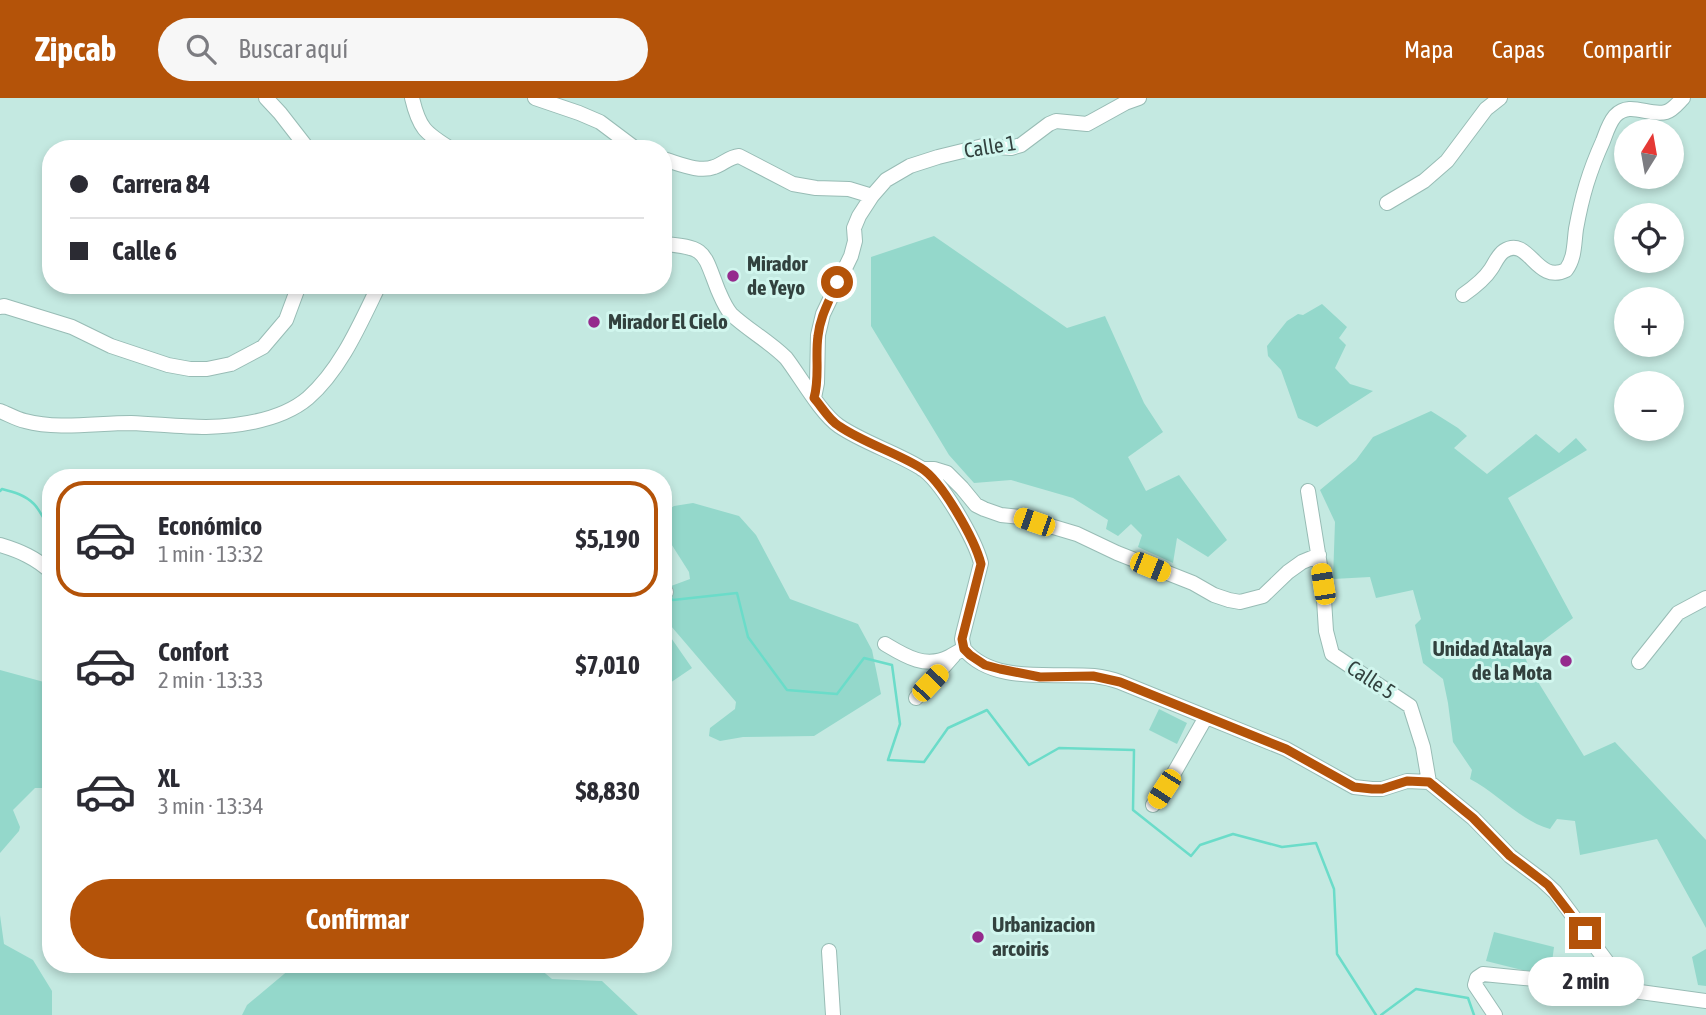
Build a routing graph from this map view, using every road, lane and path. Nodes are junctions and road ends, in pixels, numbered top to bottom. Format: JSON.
{"nodes":[{"id":1,"x":266,"y":98,"type":"edge"},
{"id":2,"x":535,"y":98,"type":"edge"},
{"id":3,"x":1139,"y":98,"type":"edge"},
{"id":4,"x":1500,"y":98,"type":"edge"},
{"id":5,"x":1683,"y":98,"type":"edge"},
{"id":6,"x":412,"y":99,"type":"edge"},
{"id":7,"x":301,"y":140,"type":"edge"},
{"id":8,"x":438,"y":140,"type":"edge"},
{"id":9,"x":624,"y":140,"type":"edge"},
{"id":10,"x":672,"y":161,"type":"edge"},
{"id":11,"x":872,"y":196,"type":"junction"},
{"id":12,"x":1387,"y":202,"type":"dead end"},
{"id":13,"x":672,"y":245,"type":"edge"},
{"id":14,"x":296,"y":294,"type":"edge"},
{"id":15,"x":375,"y":294,"type":"edge"},
{"id":16,"x":1462,"y":295,"type":"dead end"},
{"id":17,"x":0,"y":307,"type":"edge"},
{"id":18,"x":814,"y":398,"type":"junction"},
{"id":19,"x":0,"y":411,"type":"edge"},
{"id":20,"x":922,"y":469,"type":"junction"},
{"id":21,"x":1308,"y":491,"type":"dead end"},
{"id":22,"x":0,"y":545,"type":"edge"},
{"id":23,"x":1319,"y":555,"type":"junction"},
{"id":24,"x":42,"y":564,"type":"edge"},
{"id":25,"x":1706,"y":598,"type":"edge"},
{"id":26,"x":885,"y":644,"type":"dead end"},
{"id":27,"x":961,"y":650,"type":"junction"},
{"id":28,"x":1639,"y":662,"type":"dead end"},
{"id":29,"x":916,"y":698,"type":"dead end"},
{"id":30,"x":1206,"y":717,"type":"junction"},
{"id":31,"x":1429,"y":782,"type":"junction"},
{"id":32,"x":1153,"y":805,"type":"dead end"},
{"id":33,"x":829,"y":951,"type":"dead end"},
{"id":34,"x":1630,"y":990,"type":"junction"},
{"id":35,"x":1706,"y":1001,"type":"edge"},
{"id":36,"x":833,"y":1015,"type":"edge"},
{"id":37,"x":1495,"y":1015,"type":"edge"}],
"edges":[{"from":1,"to":7,"type":"street"},
{"from":2,"to":9,"type":"street"},
{"from":3,"to":11,"type":"street","name":"Calle 1"},
{"from":4,"to":12,"type":"street"},
{"from":5,"to":16,"type":"street"},
{"from":6,"to":8,"type":"street"},
{"from":10,"to":11,"type":"street"},
{"from":11,"to":18,"type":"street","name":"Calle 1"},
{"from":13,"to":18,"type":"street"},
{"from":14,"to":17,"type":"street"},
{"from":15,"to":19,"type":"street"},
{"from":18,"to":20,"type":"street"},
{"from":20,"to":23,"type":"street"},
{"from":20,"to":27,"type":"street"},
{"from":21,"to":23,"type":"street"},
{"from":22,"to":24,"type":"street"},
{"from":23,"to":31,"type":"street","name":"Calle 5"},
{"from":25,"to":28,"type":"street"},
{"from":26,"to":27,"type":"street"},
{"from":27,"to":29,"type":"street"},
{"from":27,"to":30,"type":"street"},
{"from":30,"to":31,"type":"street"},
{"from":30,"to":32,"type":"street"},
{"from":31,"to":34,"type":"street"},
{"from":33,"to":36,"type":"street"},
{"from":34,"to":35,"type":"street"},
{"from":34,"to":37,"type":"street"}]}
